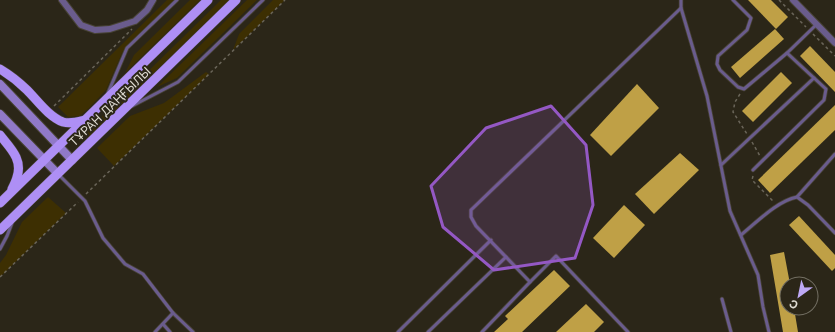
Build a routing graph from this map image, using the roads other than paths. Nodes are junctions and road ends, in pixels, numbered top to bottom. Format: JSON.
{"nodes":[{"id":1,"x":62,"y":0,"type":"edge"},
{"id":2,"x":153,"y":0,"type":"edge"},
{"id":3,"x":177,"y":0,"type":"edge"},
{"id":4,"x":208,"y":0,"type":"edge"},
{"id":5,"x":236,"y":0,"type":"edge"},
{"id":6,"x":263,"y":0,"type":"edge"},
{"id":7,"x":682,"y":0,"type":"edge"},
{"id":8,"x":733,"y":0,"type":"edge"},
{"id":9,"x":793,"y":0,"type":"edge"},
{"id":10,"x":681,"y":8,"type":"junction"},
{"id":11,"x":817,"y":24,"type":"junction"},
{"id":12,"x":835,"y":43,"type":"edge"},
{"id":13,"x":787,"y":53,"type":"junction"},
{"id":14,"x":0,"y":69,"type":"edge"},
{"id":15,"x":814,"y":78,"type":"junction"},
{"id":16,"x":0,"y":84,"type":"edge"},
{"id":17,"x":105,"y":100,"type":"junction"},
{"id":18,"x":122,"y":112,"type":"junction"},
{"id":19,"x":0,"y":114,"type":"edge"},
{"id":20,"x":85,"y":120,"type":"junction"},
{"id":21,"x":0,"y":135,"type":"edge"},
{"id":22,"x":59,"y":146,"type":"junction"},
{"id":23,"x":835,"y":154,"type":"edge"},
{"id":24,"x":44,"y":160,"type":"junction"},
{"id":25,"x":72,"y":160,"type":"junction"},
{"id":26,"x":721,"y":165,"type":"junction"},
{"id":27,"x":753,"y":170,"type":"road end"},
{"id":28,"x":58,"y":174,"type":"junction"},
{"id":29,"x":797,"y":197,"type":"junction"},
{"id":30,"x":4,"y":199,"type":"edge"},
{"id":31,"x":14,"y":217,"type":"junction"},
{"id":32,"x":0,"y":230,"type":"edge"},
{"id":33,"x":835,"y":233,"type":"edge"},
{"id":34,"x":740,"y":235,"type":"junction"},
{"id":35,"x":491,"y":240,"type":"junction"},
{"id":36,"x":0,"y":249,"type":"edge"},
{"id":37,"x":506,"y":257,"type":"junction"},
{"id":38,"x":530,"y":282,"type":"junction"},
{"id":39,"x":722,"y":299,"type":"dead end"},
{"id":40,"x":173,"y":313,"type":"junction"},
{"id":41,"x":163,"y":324,"type":"junction"},
{"id":42,"x":155,"y":332,"type":"edge"},
{"id":43,"x":170,"y":332,"type":"edge"},
{"id":44,"x":193,"y":332,"type":"edge"},
{"id":45,"x":398,"y":332,"type":"edge"},
{"id":46,"x":428,"y":332,"type":"edge"},
{"id":47,"x":482,"y":332,"type":"edge"},
{"id":48,"x":628,"y":332,"type":"edge"},
{"id":49,"x":731,"y":332,"type":"edge"},
{"id":50,"x":770,"y":332,"type":"edge"}],
"edges":[{"from":1,"to":2,"type":"street"},
{"from":3,"to":17,"type":"lane"},
{"from":4,"to":17,"type":"main road","name":"ТҰРАН ДАҢҒЫЛЫ"},
{"from":5,"to":18,"type":"main road","name":"ТҰРАН ДАҢҒЫЛЫ"},
{"from":6,"to":18,"type":"lane"},
{"from":7,"to":10,"type":"lane"},
{"from":8,"to":13,"type":"lane"},
{"from":9,"to":11,"type":"street"},
{"from":10,"to":26,"type":"lane"},
{"from":10,"to":35,"type":"lane"},
{"from":11,"to":12,"type":"street"},
{"from":11,"to":13,"type":"lane"},
{"from":13,"to":15,"type":"lane"},
{"from":14,"to":20,"type":"main road"},
{"from":15,"to":26,"type":"lane"},
{"from":15,"to":27,"type":"lane"},
{"from":16,"to":22,"type":"street"},
{"from":17,"to":20,"type":"main road","name":"ТҰРАН ДАҢҒЫЛЫ"},
{"from":18,"to":25,"type":"main road","name":"ТҰРАН ДАҢҒЫЛЫ"},
{"from":19,"to":24,"type":"street"},
{"from":20,"to":22,"type":"main road","name":"ТҰРАН ДАҢҒЫЛЫ"},
{"from":21,"to":30,"type":"main road"},
{"from":22,"to":24,"type":"main road","name":"ТҰРАН ДАҢҒЫЛЫ"},
{"from":22,"to":25,"type":"street"},
{"from":23,"to":29,"type":"lane"},
{"from":24,"to":28,"type":"street"},
{"from":24,"to":30,"type":"main road","name":"ТҰРАН ДАҢҒЫЛЫ"},
{"from":25,"to":28,"type":"main road","name":"ТҰРАН ДАҢҒЫЛЫ"},
{"from":26,"to":34,"type":"lane"},
{"from":28,"to":31,"type":"main road","name":"ТҰРАН ДАҢҒЫЛЫ"},
{"from":28,"to":40,"type":"lane"},
{"from":29,"to":33,"type":"lane"},
{"from":29,"to":34,"type":"lane"},
{"from":31,"to":32,"type":"main road","name":"ТҰРАН ДАҢҒЫЛЫ"},
{"from":31,"to":36,"type":"lane"},
{"from":34,"to":50,"type":"lane"},
{"from":35,"to":37,"type":"lane"},
{"from":35,"to":45,"type":"lane"},
{"from":37,"to":38,"type":"lane"},
{"from":37,"to":46,"type":"lane"},
{"from":38,"to":47,"type":"lane"},
{"from":38,"to":48,"type":"lane"},
{"from":39,"to":49,"type":"lane"},
{"from":40,"to":41,"type":"lane"},
{"from":40,"to":44,"type":"lane"},
{"from":41,"to":42,"type":"lane"},
{"from":41,"to":43,"type":"lane"}]}
